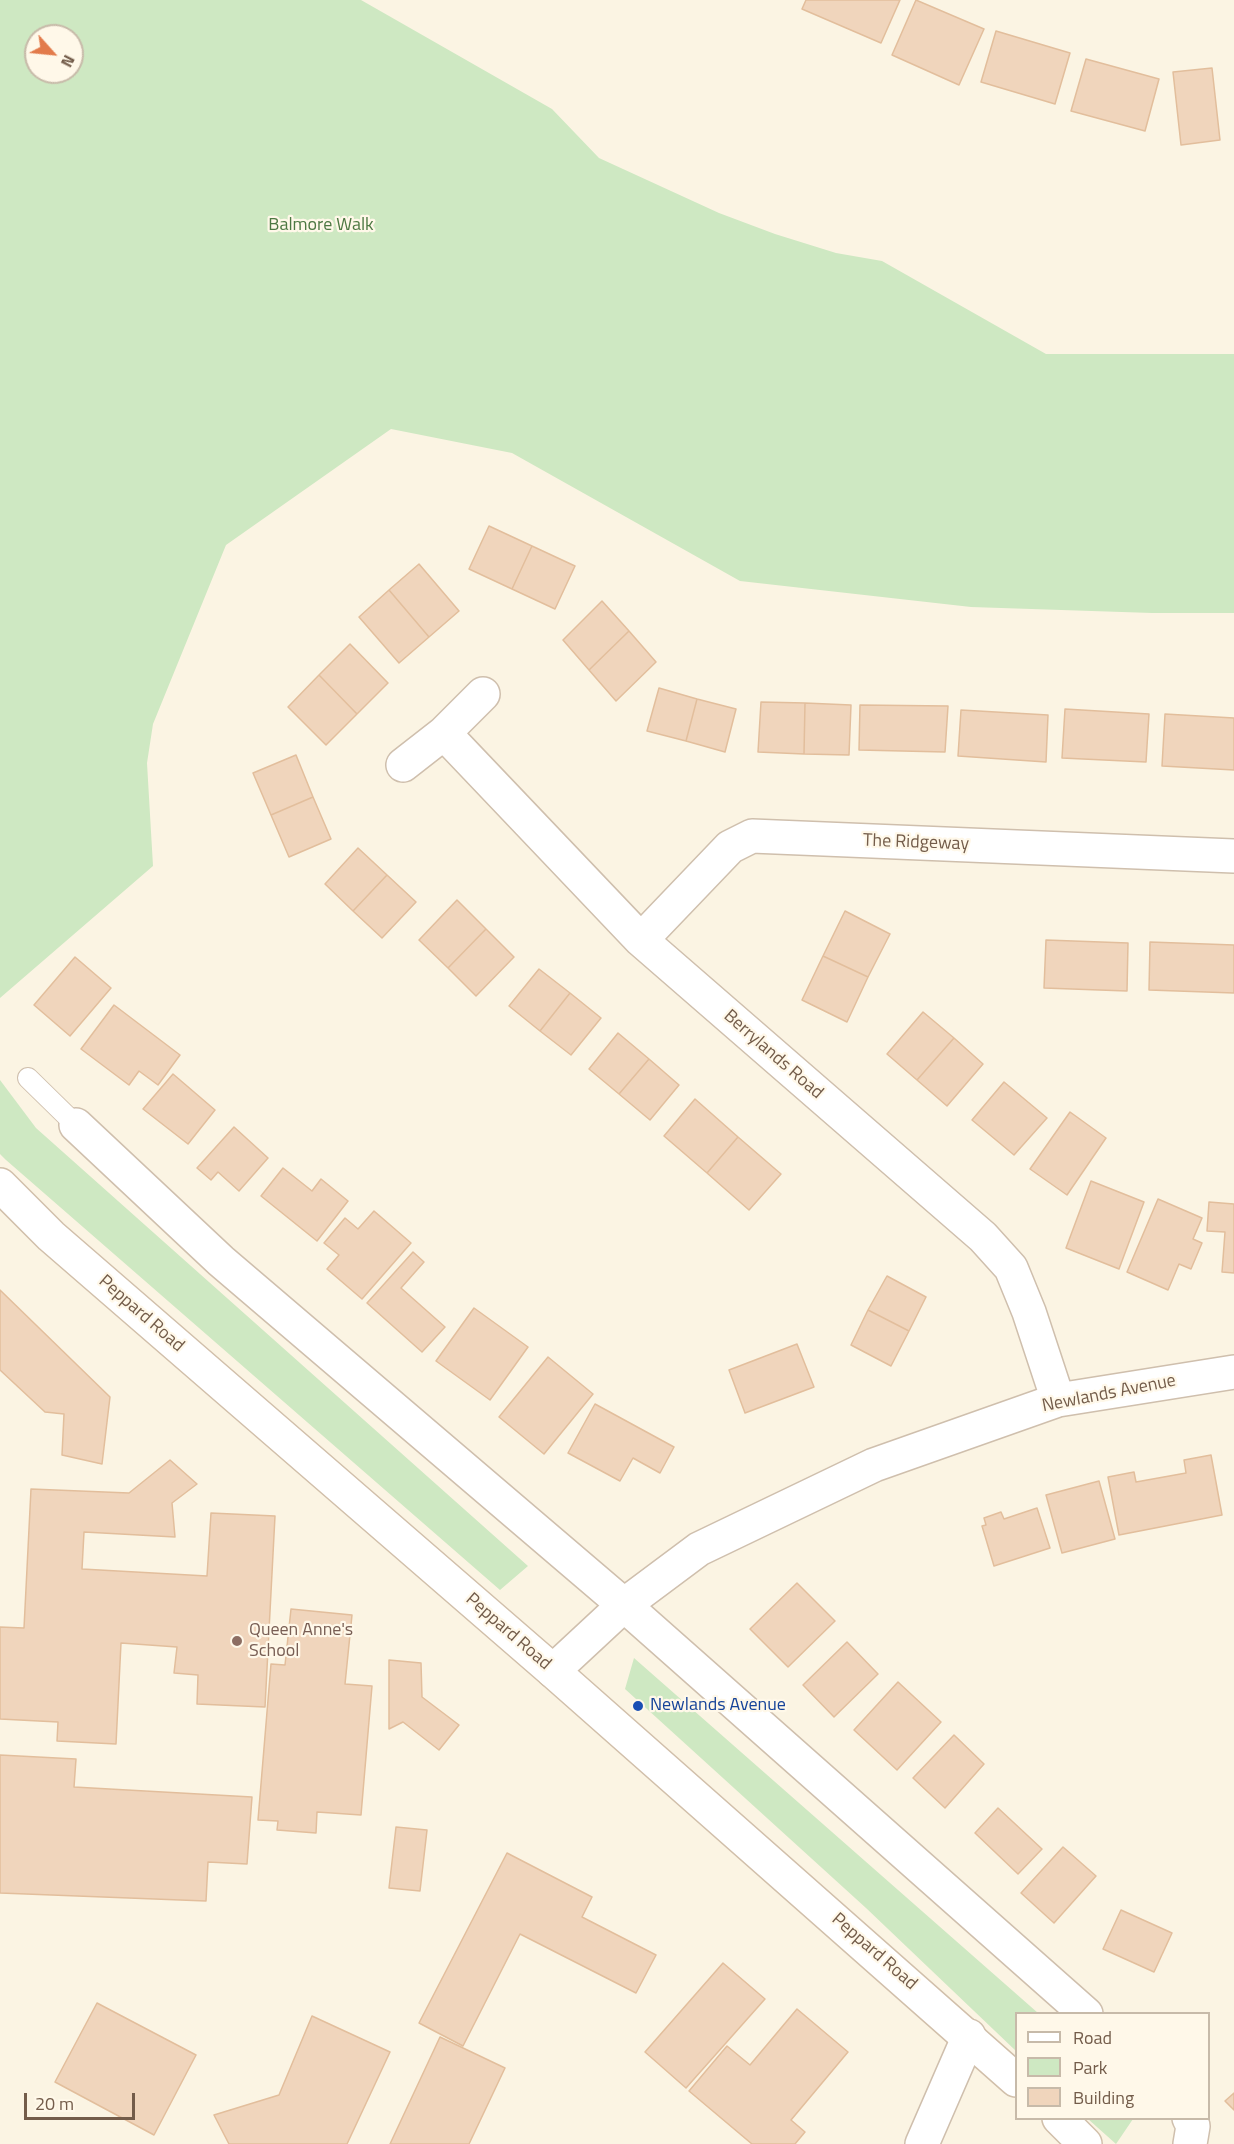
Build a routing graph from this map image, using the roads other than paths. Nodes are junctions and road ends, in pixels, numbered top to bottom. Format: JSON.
{"nodes":[{"id":1,"x":483,"y":694,"type":"dead end"},
{"id":2,"x":444,"y":733,"type":"junction"},
{"id":3,"x":403,"y":765,"type":"dead end"},
{"id":4,"x":1234,"y":856,"type":"edge"},
{"id":5,"x":640,"y":940,"type":"junction"},
{"id":6,"x":28,"y":1078,"type":"dead end"},
{"id":7,"x":76,"y":1125,"type":"joint"},
{"id":8,"x":0,"y":1185,"type":"edge"},
{"id":9,"x":1234,"y":1372,"type":"edge"},
{"id":10,"x":1058,"y":1400,"type":"junction"},
{"id":11,"x":624,"y":1605,"type":"junction"},
{"id":12,"x":553,"y":1671,"type":"junction"},
{"id":13,"x":1085,"y":2012,"type":"edge"},
{"id":14,"x":969,"y":2036,"type":"junction"},
{"id":15,"x":1015,"y":2078,"type":"edge"},
{"id":16,"x":1061,"y":2120,"type":"edge"},
{"id":17,"x":1190,"y":2120,"type":"edge"},
{"id":18,"x":922,"y":2144,"type":"edge"},
{"id":19,"x":1085,"y":2144,"type":"edge"},
{"id":20,"x":1190,"y":2144,"type":"edge"}],
"edges":[{"from":1,"to":2,"type":"street"},
{"from":2,"to":3,"type":"street"},
{"from":2,"to":5,"type":"street","name":"Berrylands Road"},
{"from":4,"to":5,"type":"street","name":"The Ridgeway"},
{"from":5,"to":10,"type":"street","name":"Berrylands Road"},
{"from":6,"to":7,"type":"lane"},
{"from":7,"to":11,"type":"street"},
{"from":8,"to":12,"type":"street","name":"Peppard Road"},
{"from":9,"to":10,"type":"street","name":"Newlands Avenue"},
{"from":10,"to":11,"type":"street","name":"Newlands Avenue"},
{"from":11,"to":12,"type":"street","name":"Newlands Avenue"},
{"from":11,"to":13,"type":"street"},
{"from":12,"to":14,"type":"street","name":"Peppard Road"},
{"from":14,"to":15,"type":"street","name":"Peppard Road"},
{"from":14,"to":18,"type":"street"},
{"from":16,"to":19,"type":"street"},
{"from":17,"to":20,"type":"street"}]}
